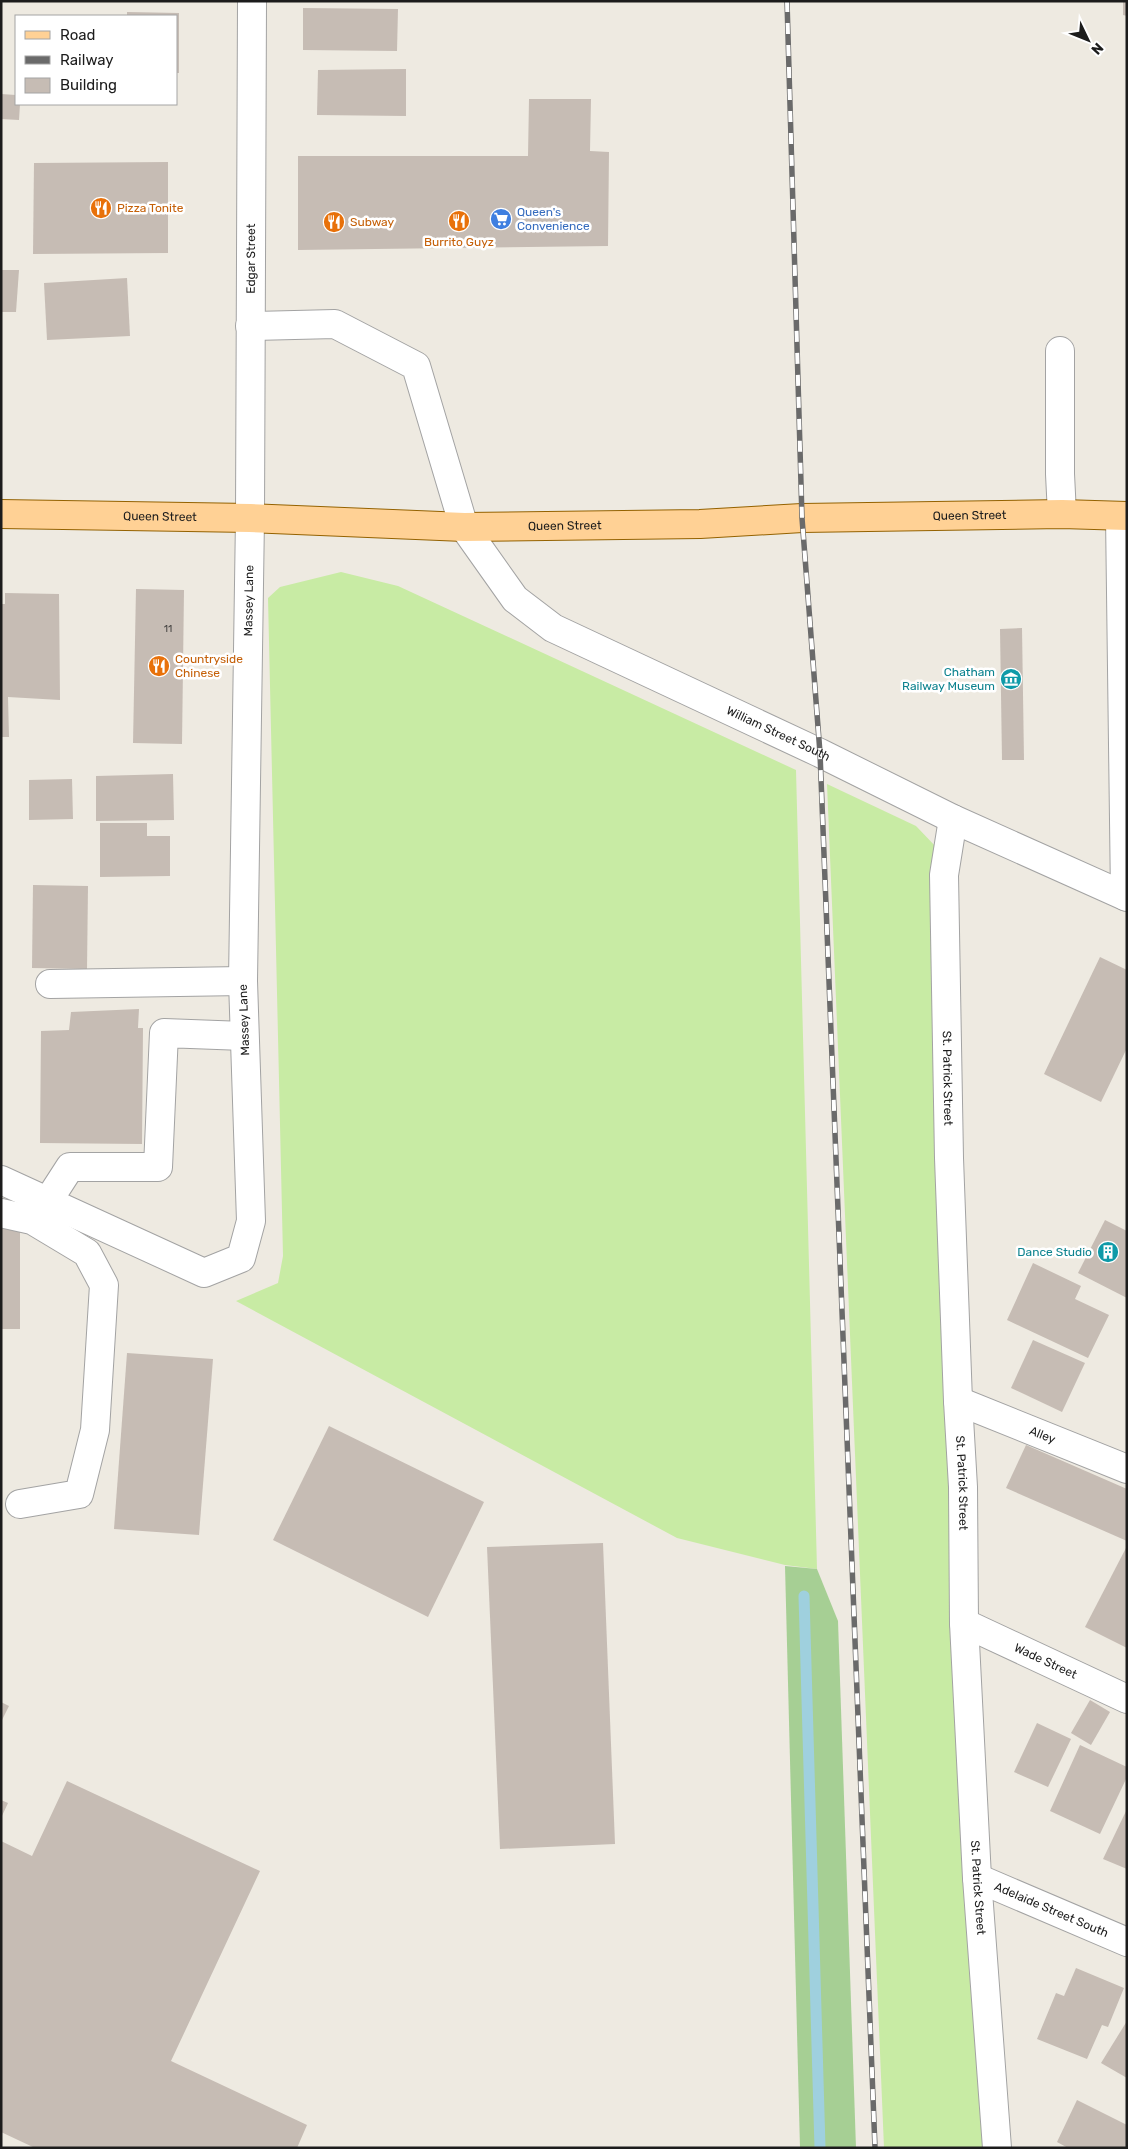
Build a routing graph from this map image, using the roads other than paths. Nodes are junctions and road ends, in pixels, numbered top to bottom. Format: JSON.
{"nodes":[{"id":1,"x":252,"y":1,"type":"edge"},
{"id":2,"x":250,"y":326,"type":"junction"},
{"id":3,"x":1060,"y":351,"type":"dead end"},
{"id":4,"x":1,"y":514,"type":"edge"},
{"id":5,"x":1062,"y":514,"type":"junction"},
{"id":6,"x":1124,"y":516,"type":"edge"},
{"id":7,"x":250,"y":518,"type":"junction"},
{"id":8,"x":464,"y":527,"type":"junction"},
{"id":9,"x":953,"y":818,"type":"junction"},
{"id":10,"x":1126,"y":896,"type":"edge"},
{"id":11,"x":243,"y":981,"type":"junction"},
{"id":12,"x":50,"y":984,"type":"dead end"},
{"id":13,"x":244,"y":1036,"type":"junction"},
{"id":14,"x":1,"y":1180,"type":"edge"},
{"id":15,"x":48,"y":1202,"type":"junction"},
{"id":16,"x":1,"y":1213,"type":"edge"},
{"id":17,"x":958,"y":1401,"type":"junction"},
{"id":18,"x":1127,"y":1469,"type":"edge"},
{"id":19,"x":20,"y":1504,"type":"dead end"},
{"id":20,"x":964,"y":1623,"type":"junction"},
{"id":21,"x":1127,"y":1699,"type":"edge"},
{"id":22,"x":977,"y":1878,"type":"junction"},
{"id":23,"x":1127,"y":1942,"type":"edge"},
{"id":24,"x":997,"y":2148,"type":"edge"}],
"edges":[{"from":1,"to":2,"type":"street","name":"Edgar Street"},
{"from":2,"to":7,"type":"street","name":"Edgar Street"},
{"from":2,"to":8,"type":"street","name":"William Street South"},
{"from":3,"to":5,"type":"street"},
{"from":4,"to":7,"type":"main road","name":"Queen Street"},
{"from":5,"to":6,"type":"main road","name":"Queen Street"},
{"from":5,"to":8,"type":"main road","name":"Queen Street"},
{"from":6,"to":10,"type":"street"},
{"from":7,"to":8,"type":"main road","name":"Queen Street"},
{"from":7,"to":11,"type":"street","name":"Massey Lane"},
{"from":8,"to":9,"type":"street","name":"William Street South"},
{"from":9,"to":10,"type":"street","name":"William Street South"},
{"from":9,"to":17,"type":"street","name":"St. Patrick Street"},
{"from":11,"to":12,"type":"street"},
{"from":11,"to":13,"type":"street","name":"Massey Lane"},
{"from":13,"to":15,"type":"street"},
{"from":13,"to":15,"type":"street","name":"Massey Lane"},
{"from":14,"to":15,"type":"street","name":"Massey Lane"},
{"from":16,"to":19,"type":"street"},
{"from":17,"to":18,"type":"street","name":"Alley"},
{"from":17,"to":20,"type":"street","name":"St. Patrick Street"},
{"from":20,"to":21,"type":"street","name":"Wade Street"},
{"from":20,"to":22,"type":"street","name":"St. Patrick Street"},
{"from":22,"to":23,"type":"street","name":"Adelaide Street South"},
{"from":22,"to":24,"type":"street","name":"St. Patrick Street"}]}
